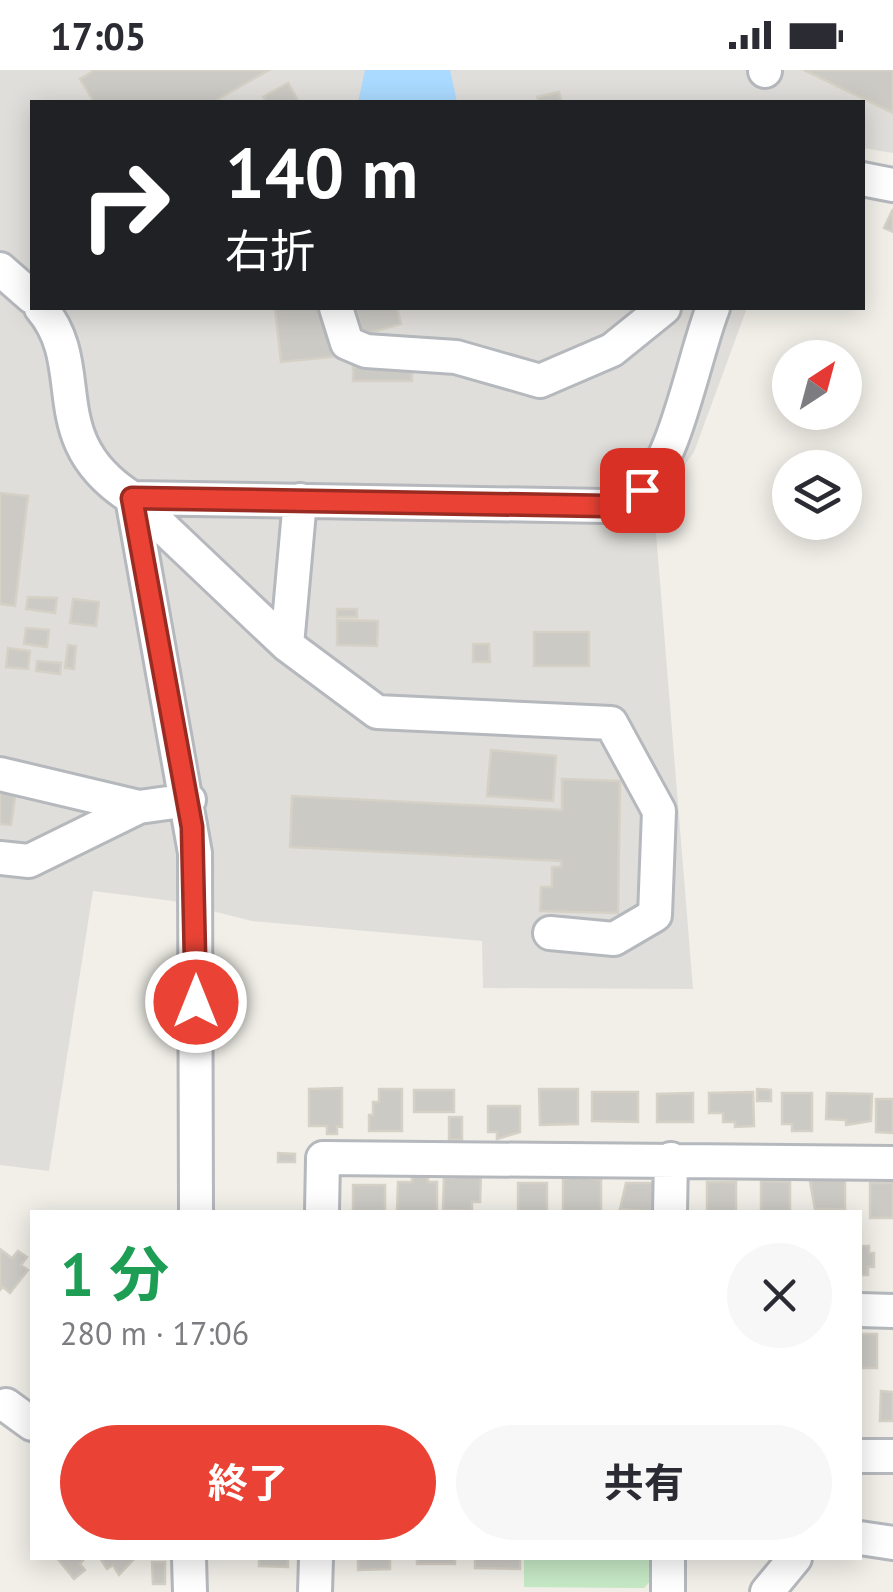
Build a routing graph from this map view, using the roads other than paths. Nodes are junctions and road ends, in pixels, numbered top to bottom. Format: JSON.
{"nodes":[{"id":1,"x":865,"y":180,"type":"edge"},
{"id":2,"x":893,"y":185,"type":"edge"},
{"id":3,"x":0,"y":269,"type":"edge"},
{"id":4,"x":30,"y":296,"type":"edge"},
{"id":5,"x":43,"y":310,"type":"edge"},
{"id":6,"x":337,"y":310,"type":"edge"},
{"id":7,"x":662,"y":310,"type":"edge"},
{"id":8,"x":713,"y":310,"type":"edge"},
{"id":9,"x":132,"y":498,"type":"junction"},
{"id":10,"x":300,"y":500,"type":"junction"},
{"id":11,"x":287,"y":644,"type":"junction"},
{"id":12,"x":0,"y":774,"type":"edge"},
{"id":13,"x":189,"y":800,"type":"junction"},
{"id":14,"x":139,"y":807,"type":"junction"},
{"id":15,"x":0,"y":858,"type":"edge"},
{"id":16,"x":550,"y":932,"type":"dead end"},
{"id":17,"x":671,"y":1159,"type":"junction"},
{"id":18,"x":893,"y":1162,"type":"edge"},
{"id":19,"x":196,"y":1210,"type":"edge"},
{"id":20,"x":322,"y":1210,"type":"edge"},
{"id":21,"x":670,"y":1210,"type":"edge"},
{"id":22,"x":862,"y":1310,"type":"edge"},
{"id":23,"x":893,"y":1310,"type":"edge"},
{"id":24,"x":862,"y":1456,"type":"edge"},
{"id":25,"x":893,"y":1456,"type":"edge"},
{"id":26,"x":862,"y":1538,"type":"edge"},
{"id":27,"x":893,"y":1543,"type":"edge"},
{"id":28,"x":189,"y":1560,"type":"edge"},
{"id":29,"x":316,"y":1560,"type":"edge"},
{"id":30,"x":668,"y":1560,"type":"edge"},
{"id":31,"x":793,"y":1560,"type":"edge"},
{"id":32,"x":190,"y":1592,"type":"edge"},
{"id":33,"x":315,"y":1592,"type":"edge"},
{"id":34,"x":668,"y":1592,"type":"edge"},
{"id":35,"x":767,"y":1592,"type":"edge"}],
"edges":[{"from":1,"to":2,"type":"street"},
{"from":3,"to":4,"type":"street"},
{"from":5,"to":9,"type":"street"},
{"from":6,"to":7,"type":"street"},
{"from":8,"to":10,"type":"street"},
{"from":9,"to":10,"type":"street"},
{"from":9,"to":11,"type":"street"},
{"from":9,"to":13,"type":"street"},
{"from":10,"to":11,"type":"street"},
{"from":11,"to":16,"type":"street"},
{"from":12,"to":14,"type":"street"},
{"from":13,"to":14,"type":"street"},
{"from":13,"to":19,"type":"street"},
{"from":14,"to":15,"type":"street"},
{"from":17,"to":18,"type":"street"},
{"from":17,"to":20,"type":"street"},
{"from":17,"to":21,"type":"street"},
{"from":22,"to":23,"type":"street"},
{"from":24,"to":25,"type":"street"},
{"from":26,"to":27,"type":"street"},
{"from":28,"to":32,"type":"street"},
{"from":29,"to":33,"type":"street"},
{"from":30,"to":34,"type":"street"},
{"from":31,"to":35,"type":"street"}]}
